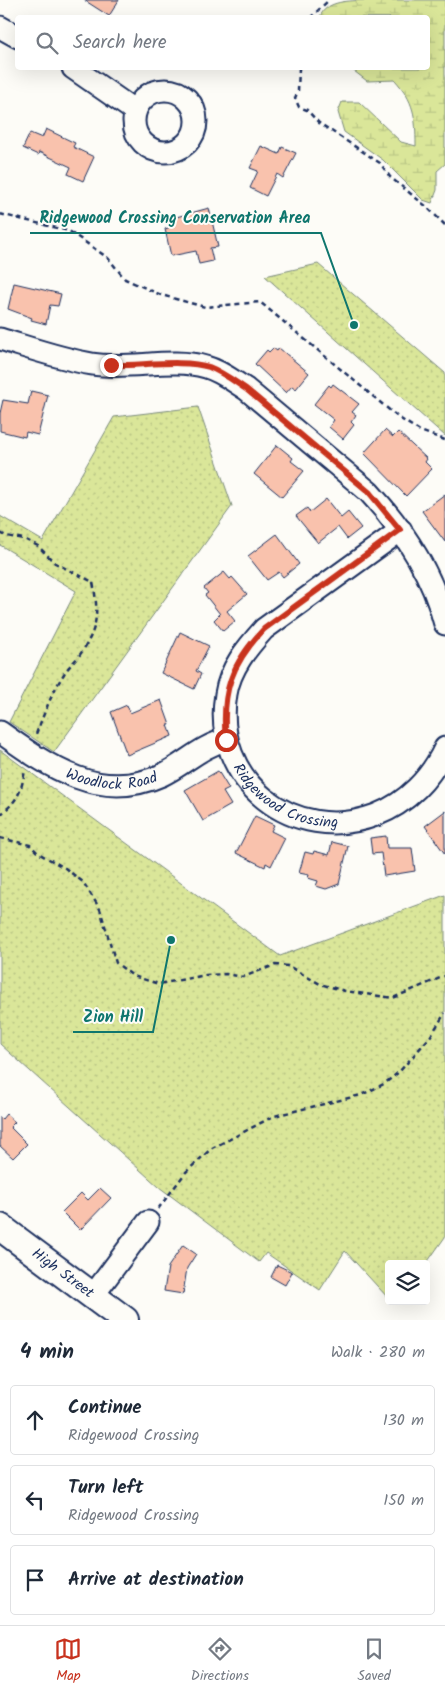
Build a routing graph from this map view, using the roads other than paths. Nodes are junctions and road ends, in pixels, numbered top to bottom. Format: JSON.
{"nodes":[{"id":1,"x":0,"y":27,"type":"edge"},
{"id":2,"x":15,"y":35,"type":"edge"},
{"id":3,"x":76,"y":70,"type":"edge"},
{"id":4,"x":135,"y":110,"type":"dead end"},
{"id":5,"x":0,"y":339,"type":"edge"},
{"id":6,"x":400,"y":530,"type":"junction"},
{"id":7,"x":445,"y":624,"type":"edge"},
{"id":8,"x":0,"y":732,"type":"edge"},
{"id":9,"x":226,"y":740,"type":"junction"},
{"id":10,"x":445,"y":748,"type":"edge"},
{"id":11,"x":148,"y":1222,"type":"road end"},
{"id":12,"x":0,"y":1227,"type":"edge"},
{"id":13,"x":92,"y":1297,"type":"junction"},
{"id":14,"x":125,"y":1320,"type":"edge"}],
"edges":[{"from":1,"to":2,"type":"street"},
{"from":3,"to":4,"type":"street"},
{"from":5,"to":6,"type":"street"},
{"from":6,"to":7,"type":"street"},
{"from":6,"to":9,"type":"street","name":"Ridgewood Crossing"},
{"from":8,"to":9,"type":"street","name":"Woodlock Road"},
{"from":9,"to":10,"type":"street","name":"Ridgewood Crossing"},
{"from":11,"to":13,"type":"street"},
{"from":12,"to":13,"type":"main road","name":"High Street"},
{"from":13,"to":14,"type":"main road","name":"High Street"}]}
